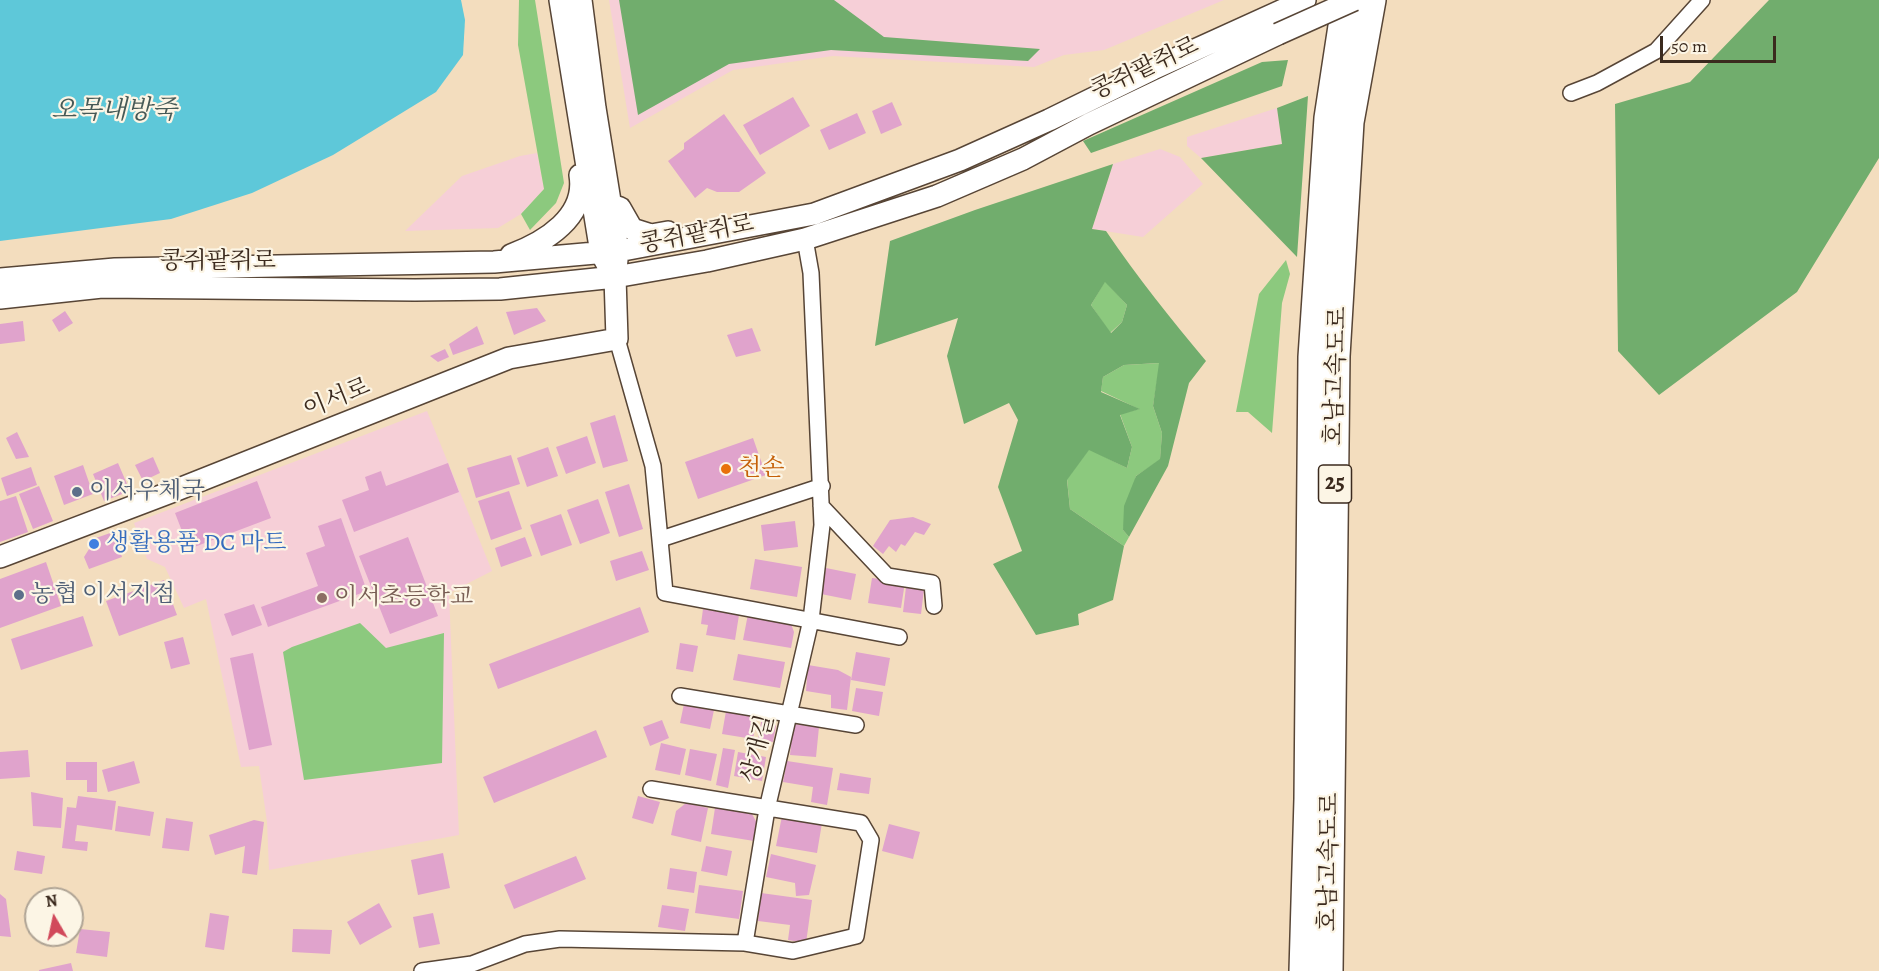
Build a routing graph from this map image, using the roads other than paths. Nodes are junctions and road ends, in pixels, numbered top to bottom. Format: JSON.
{"nodes":[{"id":1,"x":560,"y":0,"type":"edge"},
{"id":2,"x":581,"y":0,"type":"edge"},
{"id":3,"x":1305,"y":0,"type":"edge"},
{"id":4,"x":1346,"y":0,"type":"edge"},
{"id":5,"x":1354,"y":0,"type":"edge"},
{"id":6,"x":1372,"y":0,"type":"edge"},
{"id":7,"x":1702,"y":0,"type":"edge"},
{"id":8,"x":1571,"y":93,"type":"dead end"},
{"id":9,"x":590,"y":174,"type":"junction"},
{"id":10,"x":611,"y":205,"type":"junction"},
{"id":11,"x":781,"y":221,"type":"junction"},
{"id":12,"x":805,"y":238,"type":"junction"},
{"id":13,"x":609,"y":252,"type":"junction"},
{"id":14,"x":494,"y":262,"type":"junction"},
{"id":15,"x":615,"y":277,"type":"junction"},
{"id":16,"x":0,"y":279,"type":"edge"},
{"id":17,"x":0,"y":298,"type":"edge"},
{"id":18,"x":617,"y":339,"type":"junction"},
{"id":19,"x":822,"y":486,"type":"junction"},
{"id":20,"x":821,"y":506,"type":"junction"},
{"id":21,"x":661,"y":538,"type":"junction"},
{"id":22,"x":0,"y":557,"type":"edge"},
{"id":23,"x":934,"y":606,"type":"dead end"},
{"id":24,"x":811,"y":620,"type":"junction"},
{"id":25,"x":899,"y":637,"type":"dead end"},
{"id":26,"x":680,"y":696,"type":"dead end"},
{"id":27,"x":790,"y":714,"type":"junction"},
{"id":28,"x":856,"y":724,"type":"dead end"},
{"id":29,"x":651,"y":789,"type":"dead end"},
{"id":30,"x":767,"y":809,"type":"junction"},
{"id":31,"x":745,"y":943,"type":"junction"},
{"id":32,"x":422,"y":971,"type":"edge"},
{"id":33,"x":1303,"y":971,"type":"edge"},
{"id":34,"x":1329,"y":971,"type":"edge"}],
"edges":[{"from":1,"to":9,"type":"main road"},
{"from":2,"to":10,"type":"main road"},
{"from":3,"to":11,"type":"main road","name":"콩쥐팥쥐로"},
{"from":4,"to":33,"type":"highway","name":"호남고속도로","number":"25"},
{"from":5,"to":12,"type":"main road","name":"콩쥐팥쥐로","bridge":true},
{"from":6,"to":34,"type":"highway","name":"호남고속도로","number":"25"},
{"from":7,"to":8,"type":"street"},
{"from":9,"to":13,"type":"main road"},
{"from":9,"to":14,"type":"main road"},
{"from":10,"to":11,"type":"main road"},
{"from":10,"to":13,"type":"main road"},
{"from":11,"to":13,"type":"main road","name":"콩쥐팥쥐로"},
{"from":12,"to":15,"type":"main road","name":"콩쥐팥쥐로"},
{"from":12,"to":19,"type":"street","name":"상개길"},
{"from":13,"to":14,"type":"main road","name":"콩쥐팥쥐로"},
{"from":13,"to":15,"type":"main road"},
{"from":14,"to":16,"type":"main road","name":"콩쥐팥쥐로"},
{"from":15,"to":17,"type":"main road","name":"콩쥐팥쥐로"},
{"from":15,"to":18,"type":"main road"},
{"from":18,"to":21,"type":"street"},
{"from":18,"to":22,"type":"main road","name":"이서로"},
{"from":19,"to":20,"type":"street","name":"상개길"},
{"from":19,"to":21,"type":"street"},
{"from":20,"to":23,"type":"street"},
{"from":20,"to":24,"type":"street","name":"상개길"},
{"from":21,"to":24,"type":"street"},
{"from":24,"to":25,"type":"street"},
{"from":24,"to":27,"type":"street","name":"상개길"},
{"from":26,"to":27,"type":"street"},
{"from":27,"to":28,"type":"street"},
{"from":27,"to":30,"type":"street","name":"상개길"},
{"from":29,"to":30,"type":"street"},
{"from":30,"to":31,"type":"street","name":"상개길"},
{"from":30,"to":31,"type":"street"},
{"from":31,"to":32,"type":"street"}]}
